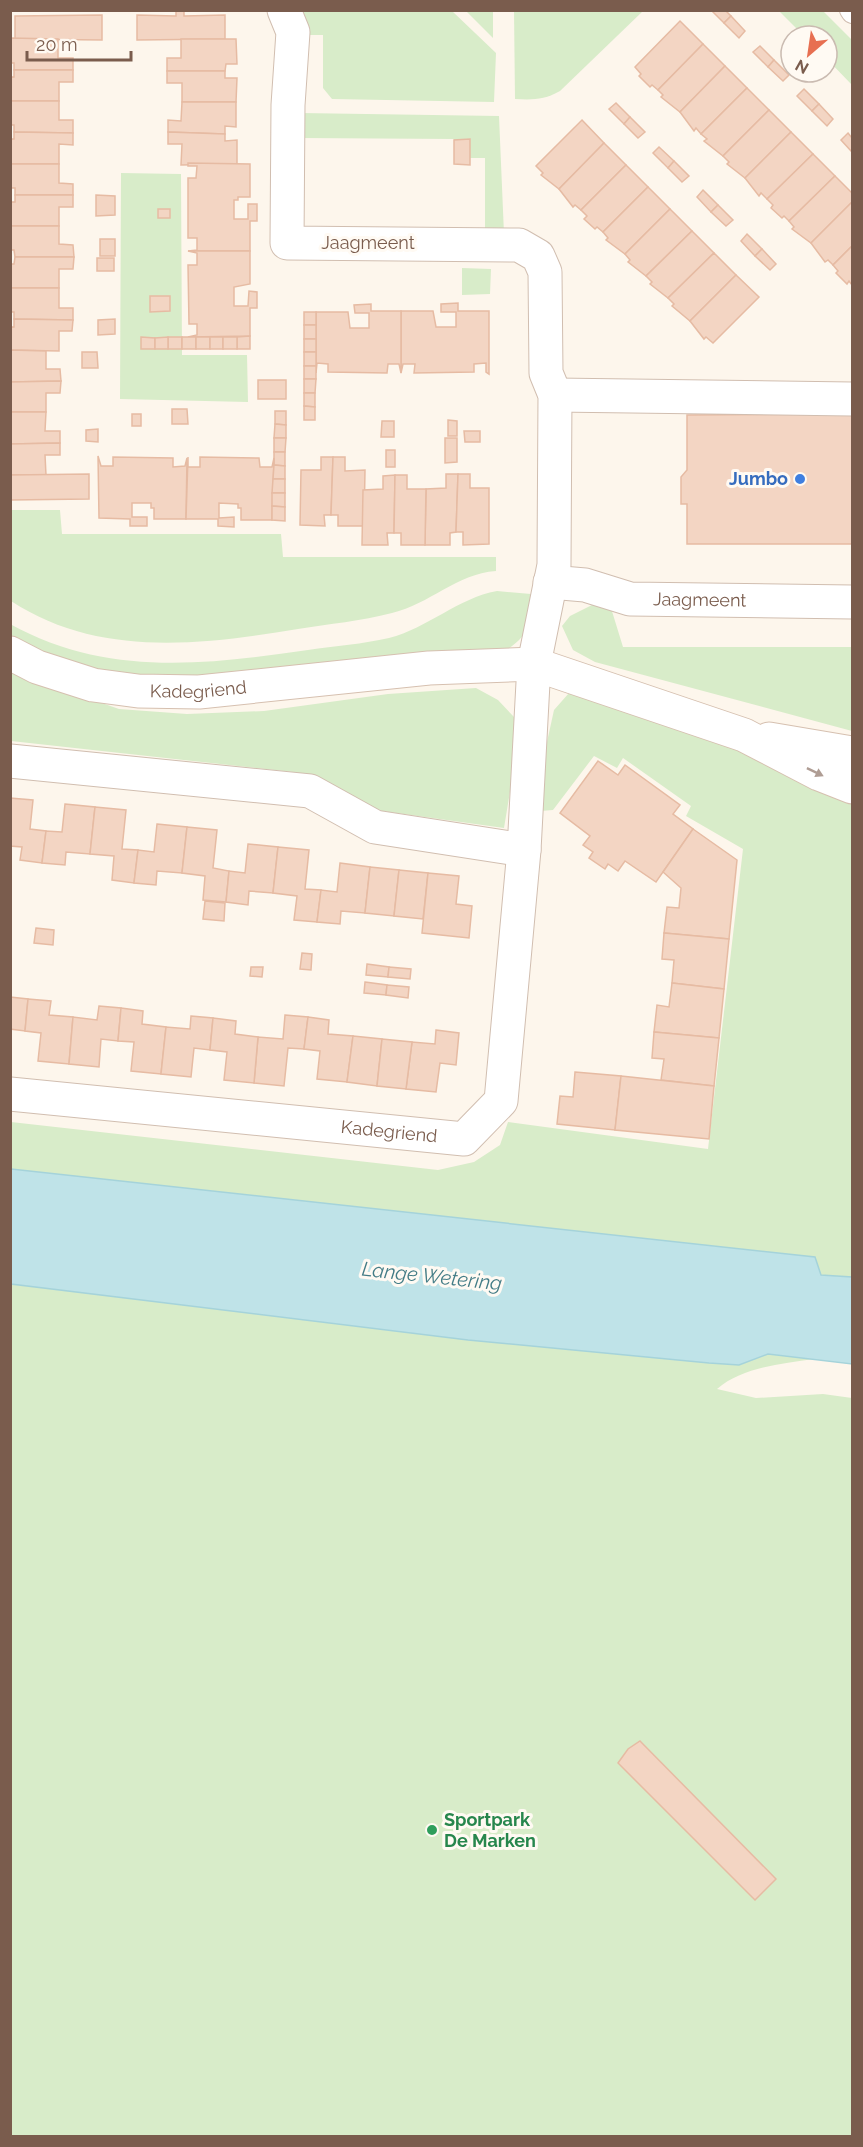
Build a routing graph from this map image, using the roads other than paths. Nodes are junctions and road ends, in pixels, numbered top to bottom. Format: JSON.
{"nodes":[{"id":1,"x":284,"y":10,"type":"edge"},
{"id":2,"x":555,"y":395,"type":"junction"},
{"id":3,"x":852,"y":399,"type":"edge"},
{"id":4,"x":550,"y":582,"type":"junction"},
{"id":5,"x":852,"y":602,"type":"edge"},
{"id":6,"x":10,"y":653,"type":"edge"},
{"id":7,"x":534,"y":664,"type":"junction"},
{"id":8,"x":744,"y":735,"type":"junction"},
{"id":9,"x":852,"y":753,"type":"edge"},
{"id":10,"x":10,"y":761,"type":"edge"},
{"id":11,"x":852,"y":787,"type":"edge"},
{"id":12,"x":524,"y":850,"type":"junction"},
{"id":13,"x":10,"y":1094,"type":"edge"}],
"edges":[{"from":1,"to":2,"type":"street","name":"Jaagmeent"},
{"from":2,"to":3,"type":"street"},
{"from":2,"to":4,"type":"street","name":"Jaagmeent"},
{"from":4,"to":5,"type":"street","name":"Jaagmeent"},
{"from":4,"to":7,"type":"street","name":"Jaagmeent"},
{"from":6,"to":7,"type":"street","name":"Kadegriend"},
{"from":7,"to":8,"type":"street","name":"Kadegriend"},
{"from":7,"to":12,"type":"street","name":"Kadegriend"},
{"from":8,"to":9,"type":"street","name":"Kadegriend"},
{"from":8,"to":11,"type":"street","name":"Kadegriend","one_way":true},
{"from":10,"to":12,"type":"street"},
{"from":12,"to":13,"type":"street","name":"Kadegriend"}]}
